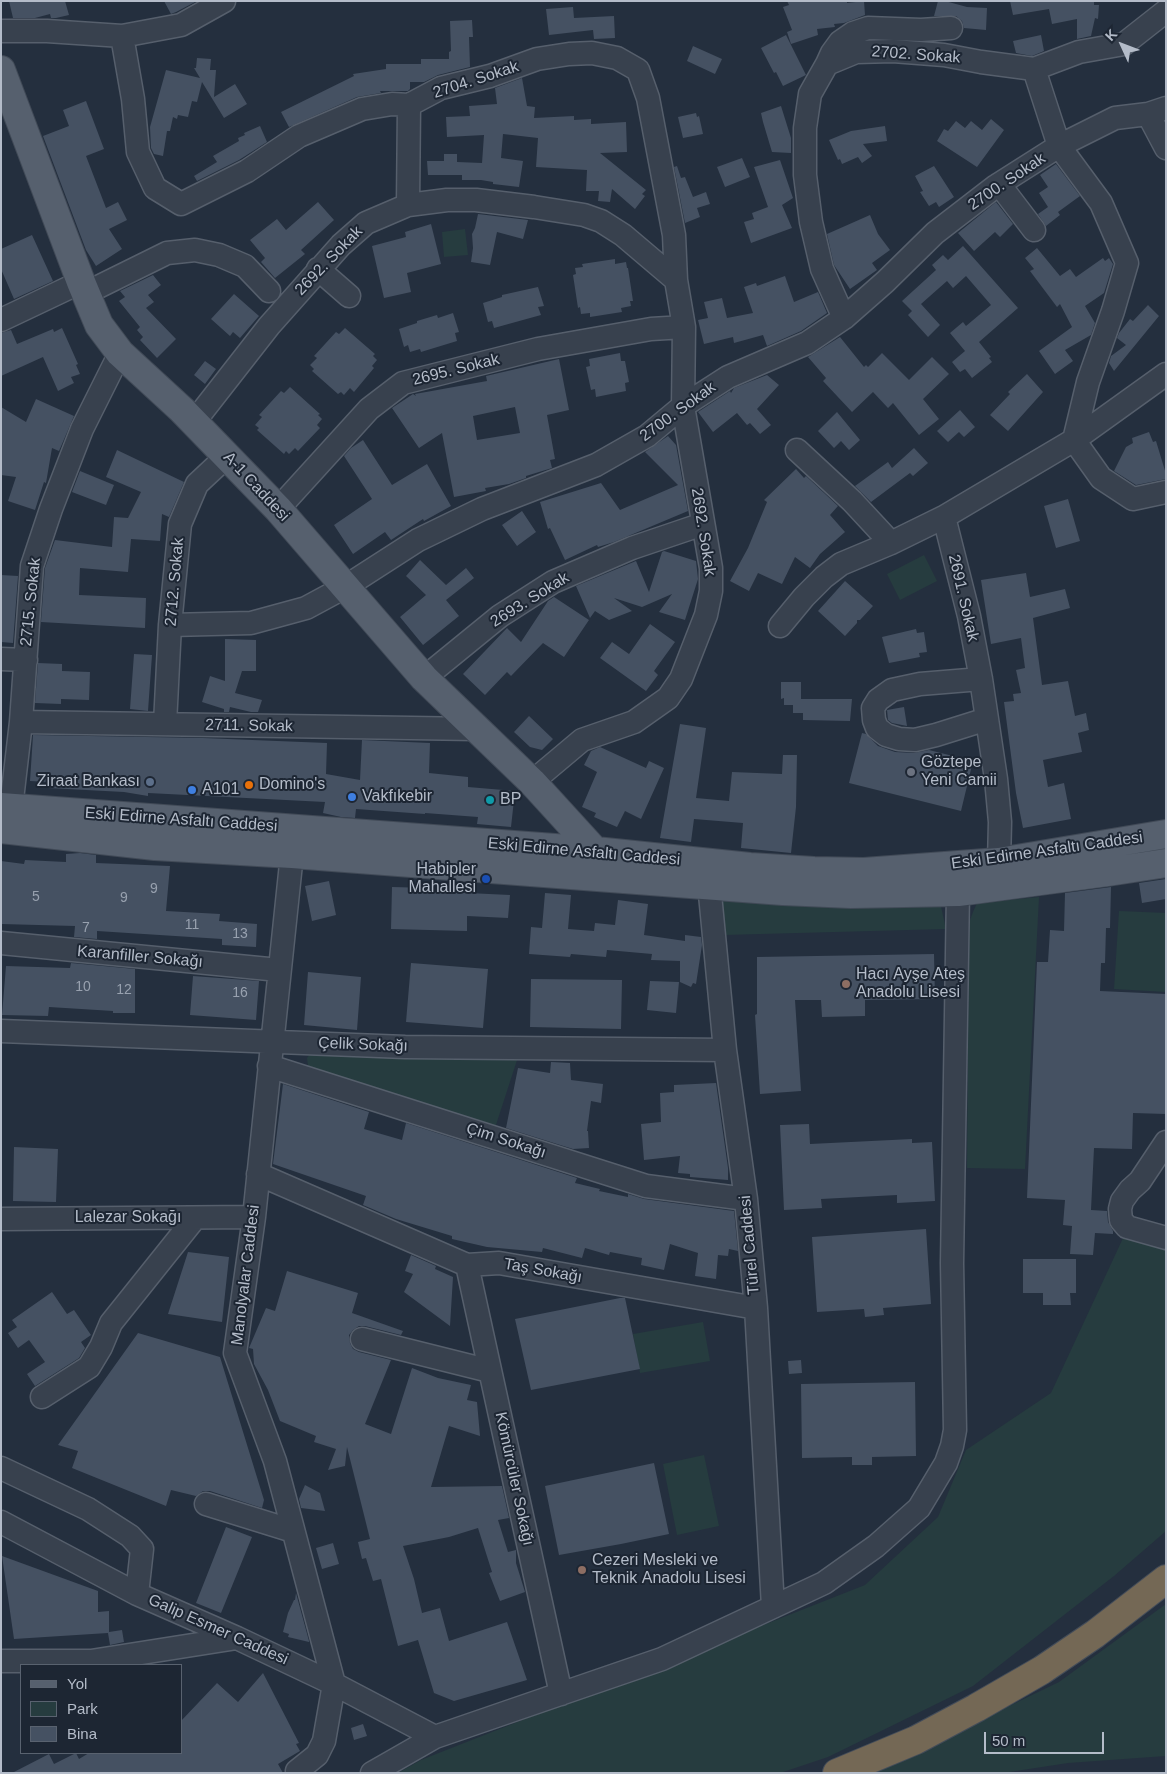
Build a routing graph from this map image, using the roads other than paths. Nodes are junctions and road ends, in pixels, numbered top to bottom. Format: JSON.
{"nodes":[{"id":1,"x":224,"y":1,"type":"edge"},
{"id":2,"x":1166,"y":11,"type":"edge"},
{"id":3,"x":951,"y":28,"type":"dead end"},
{"id":4,"x":1,"y":31,"type":"edge"},
{"id":5,"x":122,"y":36,"type":"junction"},
{"id":6,"x":827,"y":64,"type":"junction"},
{"id":7,"x":1034,"y":69,"type":"junction"},
{"id":8,"x":1,"y":70,"type":"edge"},
{"id":9,"x":409,"y":105,"type":"junction"},
{"id":10,"x":1157,"y":111,"type":"edge"},
{"id":11,"x":1059,"y":146,"type":"junction"},
{"id":12,"x":1166,"y":148,"type":"edge"},
{"id":13,"x":999,"y":184,"type":"junction"},
{"id":14,"x":408,"y":205,"type":"junction"},
{"id":15,"x":1034,"y":230,"type":"dead end"},
{"id":16,"x":318,"y":269,"type":"junction"},
{"id":17,"x":676,"y":280,"type":"junction"},
{"id":18,"x":84,"y":288,"type":"junction"},
{"id":19,"x":269,"y":291,"type":"dead end"},
{"id":20,"x":349,"y":296,"type":"dead end"},
{"id":21,"x":844,"y":318,"type":"junction"},
{"id":22,"x":1,"y":320,"type":"edge"},
{"id":23,"x":684,"y":327,"type":"junction"},
{"id":24,"x":120,"y":353,"type":"junction"},
{"id":25,"x":1166,"y":374,"type":"edge"},
{"id":26,"x":683,"y":406,"type":"junction"},
{"id":27,"x":194,"y":422,"type":"junction"},
{"id":28,"x":1074,"y":440,"type":"junction"},
{"id":29,"x":797,"y":450,"type":"dead end"},
{"id":30,"x":227,"y":456,"type":"junction"},
{"id":31,"x":1166,"y":492,"type":"edge"},
{"id":32,"x":278,"y":509,"type":"junction"},
{"id":33,"x":944,"y":516,"type":"junction"},
{"id":34,"x":703,"y":524,"type":"junction"},
{"id":35,"x":891,"y":543,"type":"junction"},
{"id":36,"x":345,"y":587,"type":"junction"},
{"id":37,"x":170,"y":625,"type":"junction"},
{"id":38,"x":780,"y":626,"type":"dead end"},
{"id":39,"x":1,"y":660,"type":"edge"},
{"id":40,"x":26,"y":660,"type":"junction"},
{"id":41,"x":424,"y":678,"type":"junction"},
{"id":42,"x":981,"y":679,"type":"junction"},
{"id":43,"x":987,"y":719,"type":"junction"},
{"id":44,"x":21,"y":722,"type":"junction"},
{"id":45,"x":165,"y":724,"type":"junction"},
{"id":46,"x":476,"y":729,"type":"junction"},
{"id":47,"x":532,"y":782,"type":"junction"},
{"id":48,"x":4,"y":816,"type":"edge"},
{"id":49,"x":1166,"y":834,"type":"edge"},
{"id":50,"x":292,"y":854,"type":"junction"},
{"id":51,"x":999,"y":862,"type":"junction"},
{"id":52,"x":1166,"y":863,"type":"edge"},
{"id":53,"x":593,"y":864,"type":"junction"},
{"id":54,"x":709,"y":884,"type":"junction"},
{"id":55,"x":958,"y":892,"type":"junction"},
{"id":56,"x":1,"y":944,"type":"edge"},
{"id":57,"x":279,"y":970,"type":"junction"},
{"id":58,"x":1,"y":1032,"type":"edge"},
{"id":59,"x":272,"y":1041,"type":"junction"},
{"id":60,"x":725,"y":1050,"type":"junction"},
{"id":61,"x":269,"y":1066,"type":"junction"},
{"id":62,"x":1166,"y":1142,"type":"edge"},
{"id":63,"x":258,"y":1174,"type":"junction"},
{"id":64,"x":746,"y":1199,"type":"junction"},
{"id":65,"x":254,"y":1217,"type":"junction"},
{"id":66,"x":195,"y":1218,"type":"junction"},
{"id":67,"x":1,"y":1219,"type":"edge"},
{"id":68,"x":1166,"y":1238,"type":"edge"},
{"id":69,"x":466,"y":1265,"type":"junction"},
{"id":70,"x":756,"y":1308,"type":"junction"},
{"id":71,"x":362,"y":1339,"type":"dead end"},
{"id":72,"x":490,"y":1371,"type":"junction"},
{"id":73,"x":42,"y":1397,"type":"dead end"},
{"id":74,"x":8,"y":1470,"type":"edge"},
{"id":75,"x":206,"y":1504,"type":"dead end"},
{"id":76,"x":1,"y":1522,"type":"edge"},
{"id":77,"x":294,"y":1531,"type":"junction"},
{"id":78,"x":1166,"y":1579,"type":"edge"},
{"id":79,"x":137,"y":1594,"type":"junction"},
{"id":80,"x":772,"y":1607,"type":"junction"},
{"id":81,"x":236,"y":1638,"type":"junction"},
{"id":82,"x":1,"y":1661,"type":"edge"},
{"id":83,"x":334,"y":1684,"type":"junction"},
{"id":84,"x":561,"y":1694,"type":"junction"},
{"id":85,"x":435,"y":1737,"type":"junction"},
{"id":86,"x":297,"y":1771,"type":"dead end"},
{"id":87,"x":372,"y":1773,"type":"edge"},
{"id":88,"x":837,"y":1773,"type":"edge"}],
"edges":[{"from":1,"to":5,"type":"street"},
{"from":2,"to":7,"type":"street","name":"2702. Sokak"},
{"from":3,"to":6,"type":"street"},
{"from":4,"to":5,"type":"street"},
{"from":5,"to":9,"type":"street","name":"2704. Sokak"},
{"from":6,"to":7,"type":"street","name":"2702. Sokak"},
{"from":6,"to":21,"type":"street"},
{"from":7,"to":11,"type":"street"},
{"from":8,"to":18,"type":"main road","name":"A-1 Caddesi"},
{"from":9,"to":14,"type":"street"},
{"from":9,"to":17,"type":"street","name":"2704. Sokak"},
{"from":10,"to":11,"type":"street","name":"2700. Sokak"},
{"from":10,"to":12,"type":"street"},
{"from":11,"to":13,"type":"street","name":"2700. Sokak"},
{"from":11,"to":28,"type":"street"},
{"from":13,"to":15,"type":"street"},
{"from":13,"to":21,"type":"street","name":"2700. Sokak"},
{"from":14,"to":16,"type":"street","name":"2692. Sokak"},
{"from":14,"to":17,"type":"street","name":"2692. Sokak"},
{"from":16,"to":20,"type":"street"},
{"from":16,"to":27,"type":"street","name":"2692. Sokak"},
{"from":17,"to":23,"type":"street","name":"2704. Sokak"},
{"from":18,"to":19,"type":"street"},
{"from":18,"to":22,"type":"street"},
{"from":18,"to":24,"type":"main road","name":"A-1 Caddesi"},
{"from":21,"to":26,"type":"street","name":"2700. Sokak"},
{"from":23,"to":26,"type":"street","name":"2704. Sokak"},
{"from":23,"to":32,"type":"street","name":"2695. Sokak"},
{"from":24,"to":27,"type":"main road","name":"A-1 Caddesi"},
{"from":24,"to":40,"type":"street","name":"2715. Sokak"},
{"from":25,"to":28,"type":"street"},
{"from":26,"to":34,"type":"street","name":"2692. Sokak"},
{"from":26,"to":36,"type":"street","name":"2700. Sokak"},
{"from":27,"to":30,"type":"main road","name":"A-1 Caddesi"},
{"from":28,"to":31,"type":"street"},
{"from":28,"to":33,"type":"street"},
{"from":29,"to":35,"type":"street"},
{"from":30,"to":32,"type":"main road","name":"A-1 Caddesi"},
{"from":30,"to":37,"type":"street","name":"2712. Sokak"},
{"from":32,"to":36,"type":"main road","name":"A-1 Caddesi"},
{"from":33,"to":35,"type":"street"},
{"from":33,"to":42,"type":"street","name":"2691. Sokak"},
{"from":34,"to":41,"type":"street","name":"2693. Sokak"},
{"from":34,"to":47,"type":"street","name":"2692. Sokak"},
{"from":35,"to":38,"type":"street"},
{"from":36,"to":37,"type":"street","name":"2700. Sokak"},
{"from":36,"to":41,"type":"main road","name":"A-1 Caddesi"},
{"from":37,"to":45,"type":"street","name":"2712. Sokak"},
{"from":39,"to":40,"type":"street"},
{"from":40,"to":44,"type":"street","name":"2715. Sokak"},
{"from":41,"to":46,"type":"main road","name":"A-1 Caddesi"},
{"from":42,"to":43,"type":"street","name":"2691. Sokak"},
{"from":42,"to":43,"type":"street"},
{"from":43,"to":51,"type":"street","name":"2691. Sokak"},
{"from":44,"to":45,"type":"street","name":"2711. Sokak"},
{"from":44,"to":48,"type":"street","name":"2715. Sokak"},
{"from":45,"to":46,"type":"street","name":"2711. Sokak"},
{"from":46,"to":47,"type":"main road","name":"A-1 Caddesi"},
{"from":47,"to":53,"type":"main road","name":"A-1 Caddesi"},
{"from":48,"to":50,"type":"main road","name":"Eski Edirne Asfaltı Caddesi"},
{"from":48,"to":53,"type":"main road","name":"Eski Edirne Asfaltı Caddesi"},
{"from":49,"to":51,"type":"main road","name":"Eski Edirne Asfaltı Caddesi"},
{"from":50,"to":53,"type":"main road","name":"Eski Edirne Asfaltı Caddesi"},
{"from":50,"to":57,"type":"street","name":"Manolyalar Caddesi"},
{"from":51,"to":53,"type":"main road","name":"Eski Edirne Asfaltı Caddesi"},
{"from":52,"to":55,"type":"main road","name":"Eski Edirne Asfaltı Caddesi"},
{"from":53,"to":54,"type":"main road","name":"Eski Edirne Asfaltı Caddesi"},
{"from":54,"to":55,"type":"main road","name":"Eski Edirne Asfaltı Caddesi"},
{"from":54,"to":60,"type":"street","name":"Türel Caddesi"},
{"from":55,"to":80,"type":"street"},
{"from":56,"to":57,"type":"street","name":"Karanfiller Sokağı"},
{"from":57,"to":59,"type":"street","name":"Manolyalar Caddesi"},
{"from":58,"to":59,"type":"street","name":"Çelik Sokağı"},
{"from":59,"to":60,"type":"street","name":"Çelik Sokağı"},
{"from":59,"to":61,"type":"street","name":"Manolyalar Caddesi"},
{"from":60,"to":64,"type":"street","name":"Türel Caddesi"},
{"from":61,"to":63,"type":"street","name":"Manolyalar Caddesi"},
{"from":61,"to":64,"type":"street","name":"Çim Sokağı"},
{"from":62,"to":68,"type":"street"},
{"from":63,"to":65,"type":"street","name":"Manolyalar Caddesi"},
{"from":63,"to":69,"type":"street","name":"Taş Sokağı"},
{"from":64,"to":70,"type":"street","name":"Türel Caddesi"},
{"from":65,"to":66,"type":"street","name":"Lalezar Sokağı"},
{"from":65,"to":77,"type":"street","name":"Manolyalar Caddesi"},
{"from":66,"to":67,"type":"street","name":"Lalezar Sokağı"},
{"from":66,"to":73,"type":"street"},
{"from":69,"to":70,"type":"street","name":"Taş Sokağı"},
{"from":69,"to":72,"type":"street","name":"Kömürcüler Sokağı"},
{"from":70,"to":80,"type":"street","name":"Türel Caddesi"},
{"from":71,"to":72,"type":"street"},
{"from":72,"to":84,"type":"street","name":"Kömürcüler Sokağı"},
{"from":74,"to":79,"type":"street"},
{"from":75,"to":77,"type":"street"},
{"from":76,"to":79,"type":"street","name":"Galip Esmer Caddesi"},
{"from":77,"to":83,"type":"street","name":"Manolyalar Caddesi"},
{"from":78,"to":88,"type":"highway"},
{"from":79,"to":81,"type":"street","name":"Galip Esmer Caddesi"},
{"from":80,"to":84,"type":"street"},
{"from":81,"to":82,"type":"street"},
{"from":81,"to":83,"type":"street","name":"Galip Esmer Caddesi"},
{"from":83,"to":85,"type":"street","name":"Galip Esmer Caddesi"},
{"from":83,"to":86,"type":"street"},
{"from":84,"to":85,"type":"street"},
{"from":85,"to":87,"type":"street"}]}
